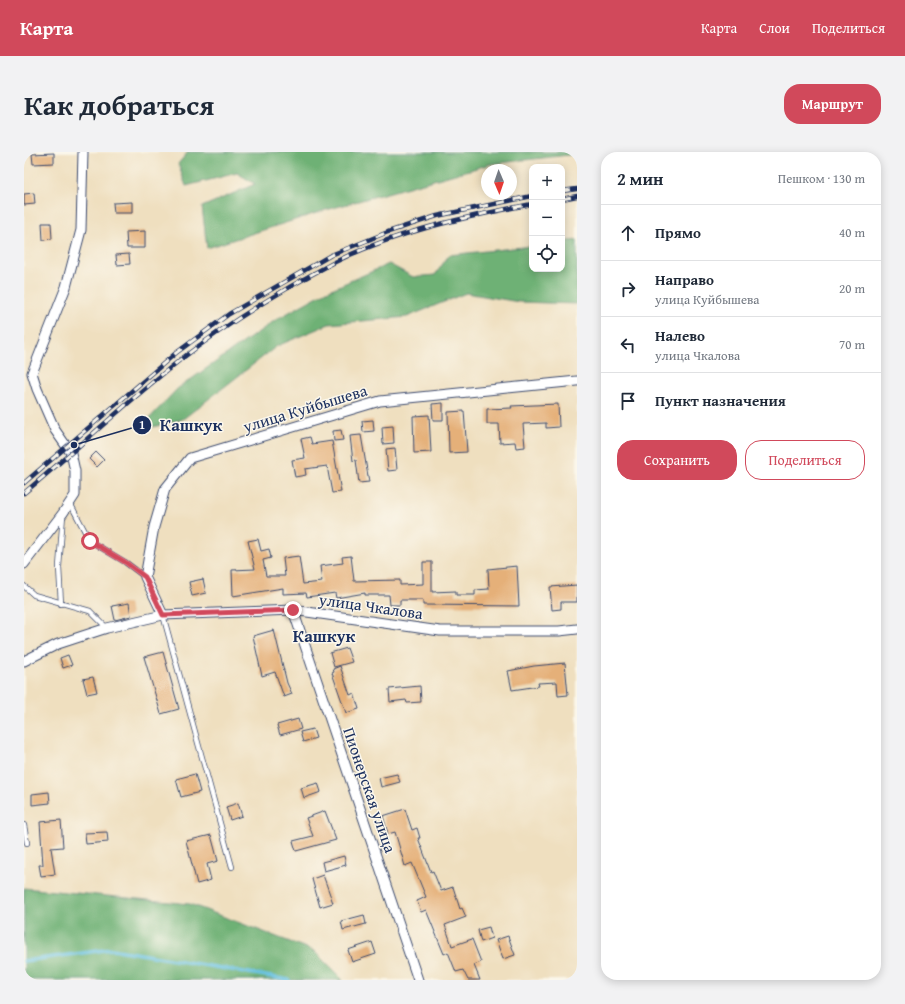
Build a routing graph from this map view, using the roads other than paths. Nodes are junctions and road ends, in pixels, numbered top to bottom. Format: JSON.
{"nodes":[{"id":1,"x":84,"y":152,"type":"edge"},
{"id":2,"x":28,"y":373,"type":"edge"},
{"id":3,"x":577,"y":381,"type":"edge"},
{"id":4,"x":70,"y":503,"type":"junction"},
{"id":5,"x":63,"y":513,"type":"junction"},
{"id":6,"x":24,"y":564,"type":"edge"},
{"id":7,"x":145,"y":577,"type":"junction"},
{"id":8,"x":24,"y":586,"type":"edge"},
{"id":9,"x":61,"y":604,"type":"junction"},
{"id":10,"x":293,"y":610,"type":"junction"},
{"id":11,"x":163,"y":615,"type":"junction"},
{"id":12,"x":107,"y":628,"type":"junction"},
{"id":13,"x":577,"y":629,"type":"edge"},
{"id":14,"x":24,"y":661,"type":"edge"},
{"id":15,"x":24,"y":824,"type":"edge"},
{"id":16,"x":27,"y":843,"type":"dead end"},
{"id":17,"x":232,"y":867,"type":"dead end"},
{"id":18,"x":418,"y":980,"type":"edge"}],
"edges":[{"from":1,"to":2,"type":"street"},
{"from":2,"to":4,"type":"street"},
{"from":3,"to":7,"type":"street","name":"улица Куйбышева"},
{"from":4,"to":5,"type":"street"},
{"from":4,"to":7,"type":"lane"},
{"from":5,"to":6,"type":"street"},
{"from":5,"to":9,"type":"lane"},
{"from":7,"to":11,"type":"street"},
{"from":8,"to":9,"type":"lane"},
{"from":9,"to":12,"type":"lane"},
{"from":10,"to":11,"type":"street","name":"улица Чкалова"},
{"from":10,"to":13,"type":"street","name":"улица Чкалова"},
{"from":10,"to":18,"type":"street","name":"Пионерская улица"},
{"from":11,"to":12,"type":"street","name":"улица Чкалова"},
{"from":11,"to":17,"type":"lane"},
{"from":12,"to":14,"type":"street","name":"улица Чкалова"},
{"from":15,"to":16,"type":"lane"}]}
